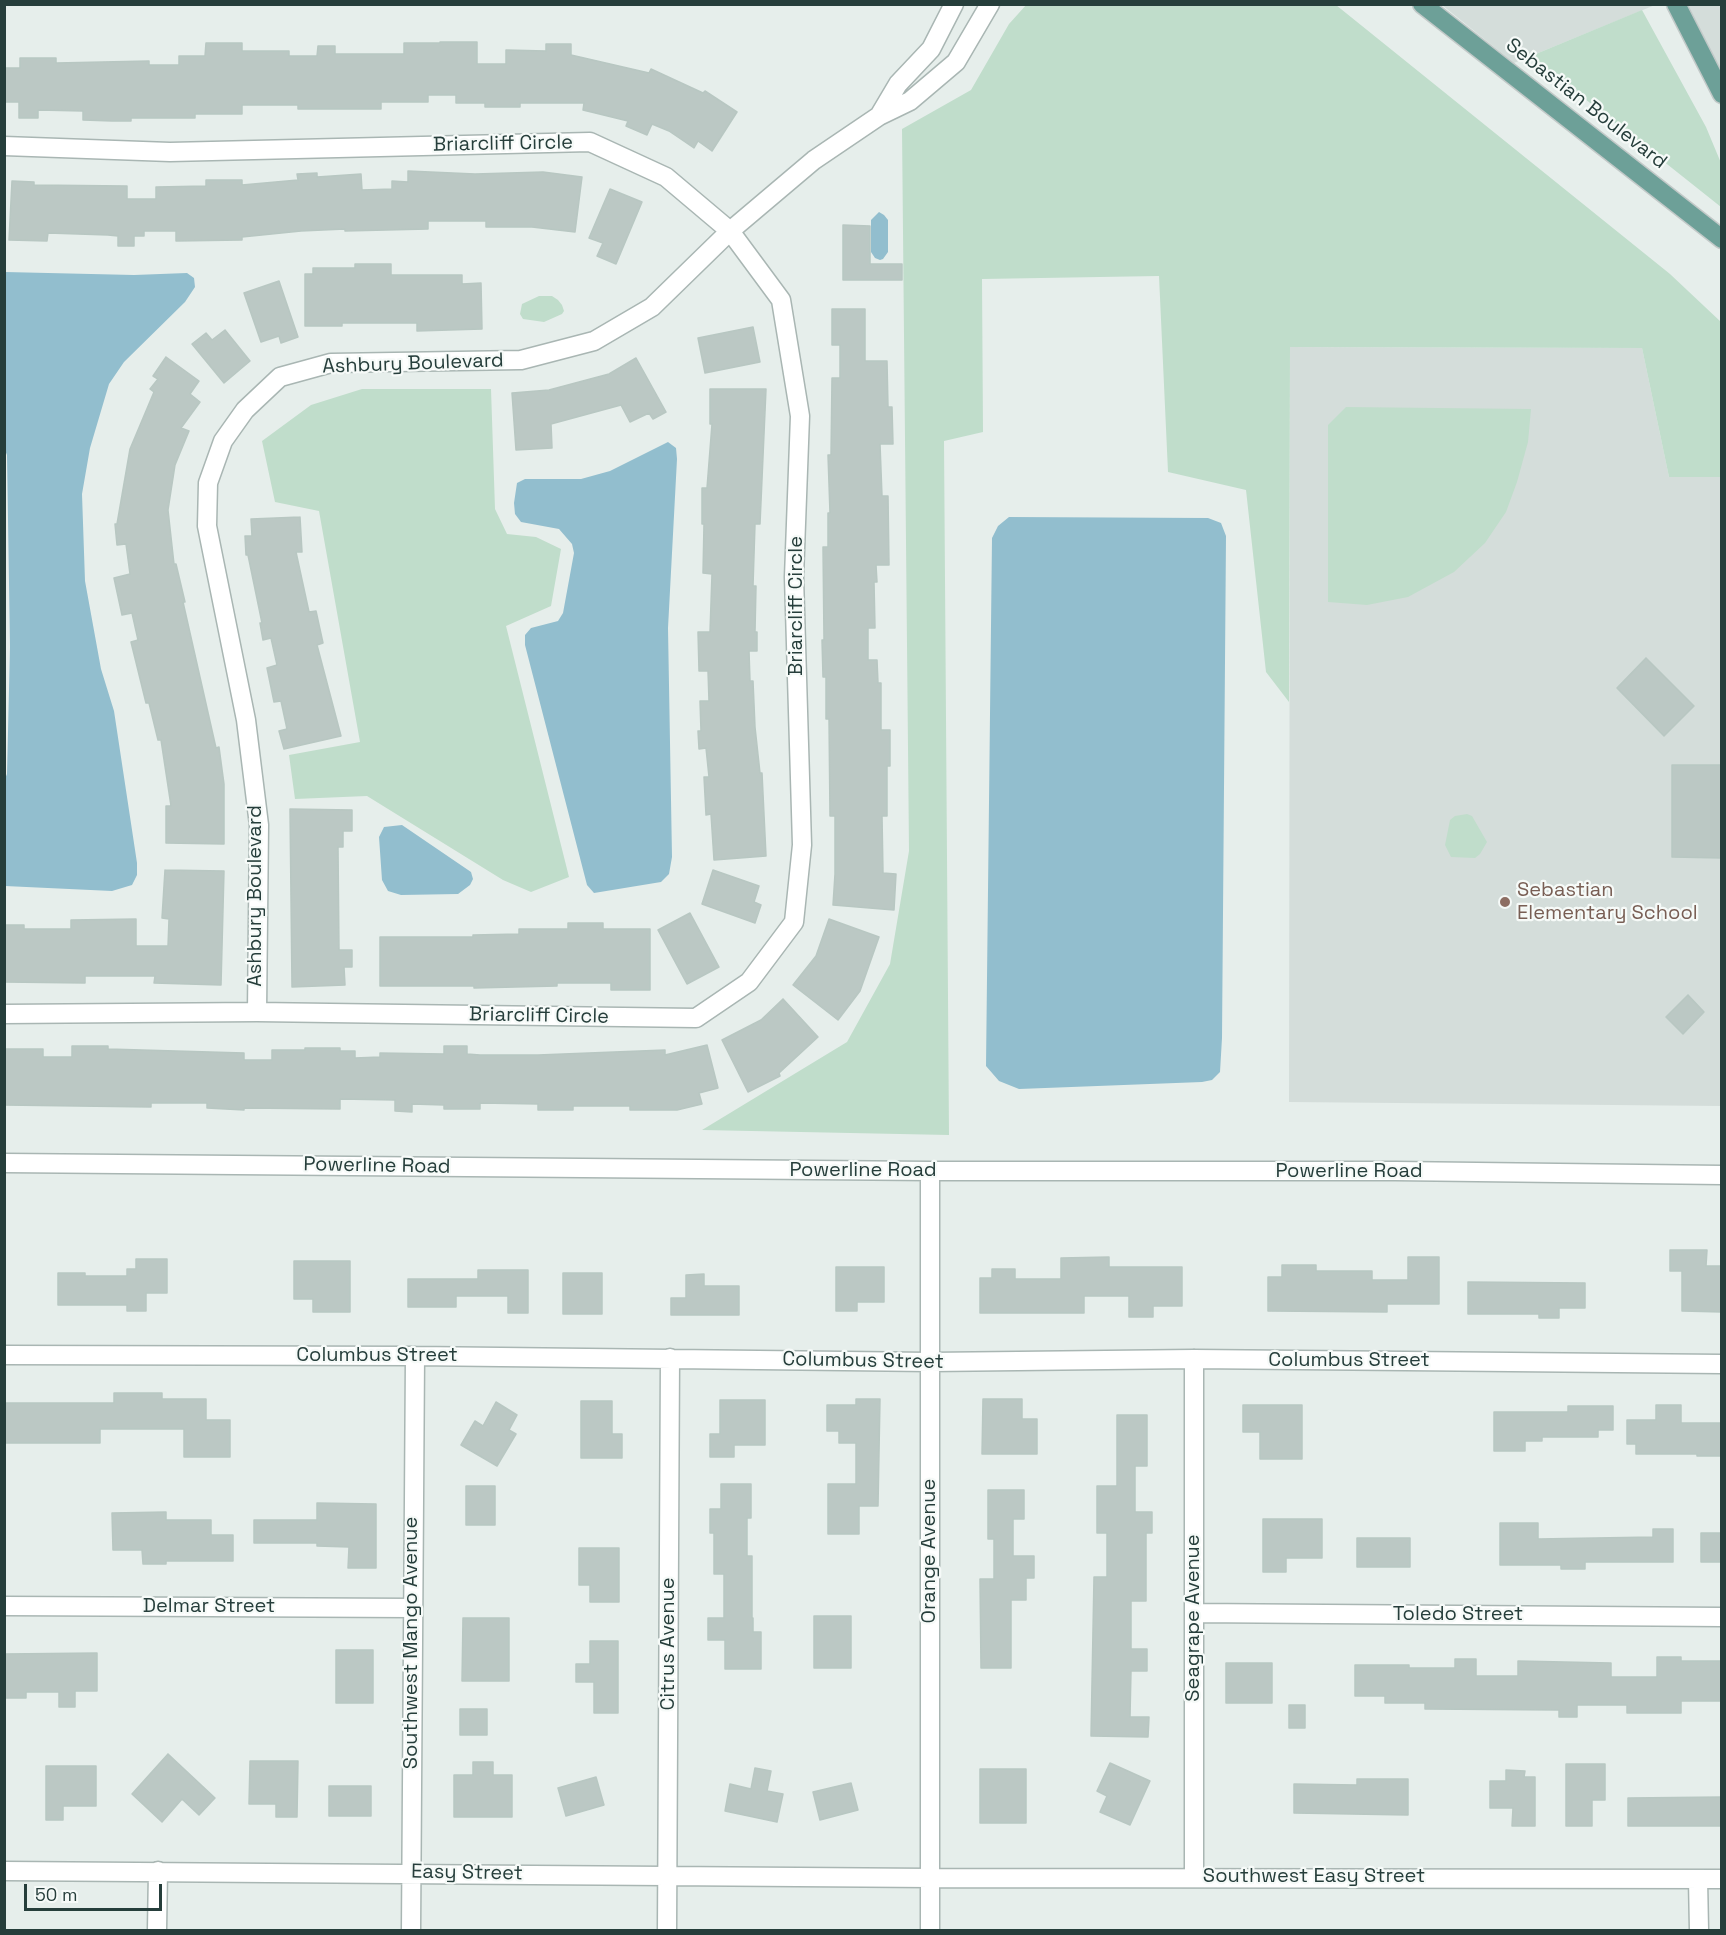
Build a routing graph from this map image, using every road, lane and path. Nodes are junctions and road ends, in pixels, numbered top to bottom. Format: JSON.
{"nodes":[{"id":1,"x":954,"y":4,"type":"edge"},
{"id":2,"x":990,"y":4,"type":"edge"},
{"id":3,"x":1422,"y":4,"type":"edge"},
{"id":4,"x":1676,"y":4,"type":"edge"},
{"id":5,"x":931,"y":49,"type":"junction"},
{"id":6,"x":956,"y":62,"type":"junction"},
{"id":7,"x":1722,"y":94,"type":"edge"},
{"id":8,"x":879,"y":116,"type":"junction"},
{"id":9,"x":4,"y":146,"type":"edge"},
{"id":10,"x":730,"y":231,"type":"junction"},
{"id":11,"x":1722,"y":239,"type":"edge"},
{"id":12,"x":256,"y":1012,"type":"junction"},
{"id":13,"x":4,"y":1014,"type":"edge"},
{"id":14,"x":4,"y":1163,"type":"edge"},
{"id":15,"x":930,"y":1171,"type":"junction"},
{"id":16,"x":1722,"y":1175,"type":"edge"},
{"id":17,"x":4,"y":1354,"type":"edge"},
{"id":18,"x":415,"y":1356,"type":"junction"},
{"id":19,"x":670,"y":1358,"type":"junction"},
{"id":20,"x":1194,"y":1359,"type":"junction"},
{"id":21,"x":930,"y":1362,"type":"junction"},
{"id":22,"x":1722,"y":1364,"type":"edge"},
{"id":23,"x":4,"y":1606,"type":"edge"},
{"id":24,"x":413,"y":1608,"type":"junction"},
{"id":25,"x":1194,"y":1613,"type":"junction"},
{"id":26,"x":1722,"y":1617,"type":"edge"},
{"id":27,"x":158,"y":1870,"type":"junction"},
{"id":28,"x":4,"y":1871,"type":"edge"},
{"id":29,"x":411,"y":1873,"type":"junction"},
{"id":30,"x":667,"y":1875,"type":"junction"},
{"id":31,"x":1194,"y":1877,"type":"junction"},
{"id":32,"x":930,"y":1878,"type":"junction"},
{"id":33,"x":1698,"y":1879,"type":"junction"},
{"id":34,"x":1722,"y":1879,"type":"edge"},
{"id":35,"x":157,"y":1930,"type":"edge"},
{"id":36,"x":411,"y":1930,"type":"edge"},
{"id":37,"x":667,"y":1930,"type":"edge"},
{"id":38,"x":930,"y":1930,"type":"edge"},
{"id":39,"x":1699,"y":1930,"type":"edge"}],
"edges":[{"from":1,"to":5,"type":"street","name":"Ashbury Boulevard"},
{"from":2,"to":6,"type":"street","name":"Ashbury Boulevard"},
{"from":3,"to":11,"type":"main road","name":"Sebastian Boulevard"},
{"from":4,"to":7,"type":"main road"},
{"from":5,"to":6,"type":"street"},
{"from":5,"to":8,"type":"street","name":"Ashbury Boulevard"},
{"from":6,"to":8,"type":"street","name":"Ashbury Boulevard"},
{"from":8,"to":10,"type":"street","name":"Ashbury Boulevard"},
{"from":9,"to":10,"type":"street","name":"Briarcliff Circle"},
{"from":10,"to":12,"type":"street","name":"Ashbury Boulevard"},
{"from":10,"to":12,"type":"street","name":"Briarcliff Circle"},
{"from":12,"to":13,"type":"street","name":"Briarcliff Circle"},
{"from":14,"to":15,"type":"street","name":"Powerline Road"},
{"from":15,"to":16,"type":"street","name":"Powerline Road"},
{"from":15,"to":21,"type":"street","name":"Orange Avenue"},
{"from":17,"to":18,"type":"street","name":"Columbus Street"},
{"from":18,"to":19,"type":"street","name":"Columbus Street"},
{"from":18,"to":24,"type":"street","name":"Southwest Mango Avenue"},
{"from":19,"to":21,"type":"street","name":"Columbus Street"},
{"from":19,"to":30,"type":"street","name":"Citrus Avenue"},
{"from":20,"to":21,"type":"street","name":"Columbus Street"},
{"from":20,"to":22,"type":"street","name":"Columbus Street"},
{"from":20,"to":25,"type":"street","name":"Seagrape Avenue"},
{"from":21,"to":32,"type":"street","name":"Orange Avenue"},
{"from":23,"to":24,"type":"street","name":"Delmar Street"},
{"from":24,"to":29,"type":"street","name":"Southwest Mango Avenue"},
{"from":25,"to":26,"type":"street","name":"Toledo Street"},
{"from":25,"to":31,"type":"street","name":"Seagrape Avenue"},
{"from":27,"to":28,"type":"street","name":"Easy Street"},
{"from":27,"to":29,"type":"street","name":"Easy Street"},
{"from":27,"to":35,"type":"street"},
{"from":29,"to":30,"type":"street","name":"Easy Street"},
{"from":29,"to":36,"type":"street","name":"Southwest Mango Avenue"},
{"from":30,"to":32,"type":"street","name":"Easy Street"},
{"from":30,"to":37,"type":"street","name":"Citrus Avenue"},
{"from":31,"to":32,"type":"street","name":"Southwest Easy Street"},
{"from":31,"to":33,"type":"street","name":"Southwest Easy Street"},
{"from":32,"to":38,"type":"street","name":"Orange Avenue"},
{"from":33,"to":34,"type":"street"},
{"from":33,"to":39,"type":"street"}]}
